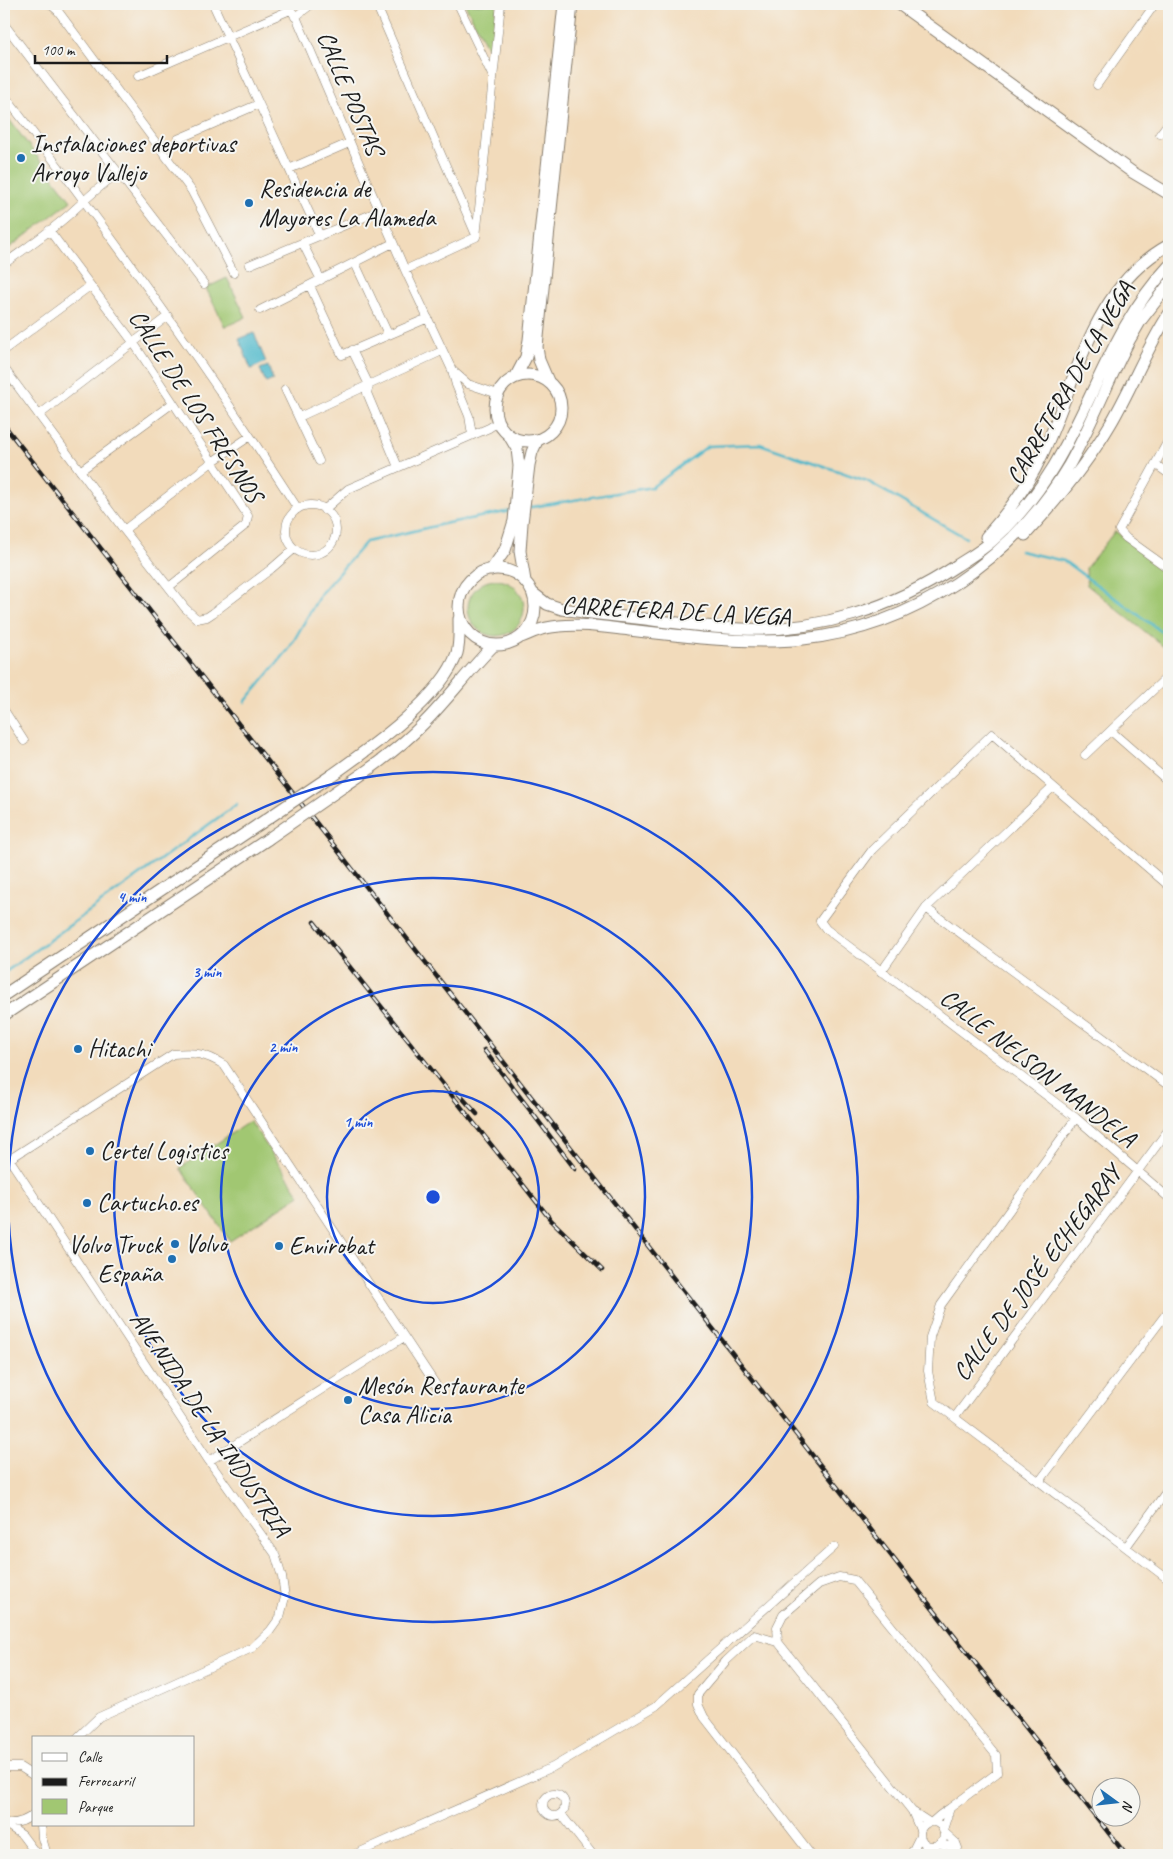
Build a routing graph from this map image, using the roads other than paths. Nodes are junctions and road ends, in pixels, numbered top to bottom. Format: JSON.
{"nodes":[{"id":1,"x":50,"y":4,"type":"edge"},
{"id":2,"x":213,"y":4,"type":"edge"},
{"id":3,"x":312,"y":4,"type":"edge"},
{"id":4,"x":376,"y":4,"type":"edge"},
{"id":5,"x":458,"y":4,"type":"edge"},
{"id":6,"x":501,"y":4,"type":"edge"},
{"id":7,"x":564,"y":4,"type":"edge"},
{"id":8,"x":572,"y":4,"type":"edge"},
{"id":9,"x":899,"y":4,"type":"edge"},
{"id":10,"x":1155,"y":4,"type":"edge"},
{"id":11,"x":291,"y":10,"type":"edge"},
{"id":12,"x":4,"y":24,"type":"edge"},
{"id":13,"x":229,"y":38,"type":"junction"},
{"id":14,"x":138,"y":76,"type":"dead end"},
{"id":15,"x":494,"y":77,"type":"junction"},
{"id":16,"x":1098,"y":85,"type":"dead end"},
{"id":17,"x":4,"y":95,"type":"edge"},
{"id":18,"x":259,"y":104,"type":"junction"},
{"id":19,"x":1169,"y":122,"type":"edge"},
{"id":20,"x":1160,"y":134,"type":"dead end"},
{"id":21,"x":178,"y":139,"type":"dead end"},
{"id":22,"x":349,"y":143,"type":"junction"},
{"id":23,"x":289,"y":169,"type":"junction"},
{"id":24,"x":119,"y":172,"type":"junction"},
{"id":25,"x":1169,"y":194,"type":"edge"},
{"id":26,"x":84,"y":199,"type":"junction"},
{"id":27,"x":379,"y":211,"type":"junction"},
{"id":28,"x":49,"y":230,"type":"junction"},
{"id":29,"x":320,"y":236,"type":"junction"},
{"id":30,"x":476,"y":237,"type":"junction"},
{"id":31,"x":393,"y":243,"type":"junction"},
{"id":32,"x":303,"y":244,"type":"junction"},
{"id":33,"x":1169,"y":245,"type":"edge"},
{"id":34,"x":355,"y":263,"type":"junction"},
{"id":35,"x":4,"y":264,"type":"edge"},
{"id":36,"x":249,"y":265,"type":"dead end"},
{"id":37,"x":1169,"y":266,"type":"edge"},
{"id":38,"x":405,"y":270,"type":"junction"},
{"id":39,"x":234,"y":273,"type":"dead end"},
{"id":40,"x":320,"y":280,"type":"junction"},
{"id":41,"x":204,"y":284,"type":"dead end"},
{"id":42,"x":1169,"y":284,"type":"edge"},
{"id":43,"x":90,"y":286,"type":"junction"},
{"id":44,"x":310,"y":286,"type":"junction"},
{"id":45,"x":260,"y":310,"type":"dead end"},
{"id":46,"x":1169,"y":314,"type":"edge"},
{"id":47,"x":168,"y":316,"type":"junction"},
{"id":48,"x":428,"y":318,"type":"junction"},
{"id":49,"x":388,"y":334,"type":"junction"},
{"id":50,"x":133,"y":342,"type":"junction"},
{"id":51,"x":4,"y":350,"type":"edge"},
{"id":52,"x":352,"y":350,"type":"junction"},
{"id":53,"x":442,"y":351,"type":"junction"},
{"id":54,"x":4,"y":368,"type":"edge"},
{"id":55,"x":452,"y":370,"type":"junction"},
{"id":56,"x":516,"y":376,"type":"junction"},
{"id":57,"x":548,"y":381,"type":"junction"},
{"id":58,"x":369,"y":385,"type":"junction"},
{"id":59,"x":284,"y":389,"type":"dead end"},
{"id":60,"x":498,"y":394,"type":"junction"},
{"id":61,"x":173,"y":403,"type":"junction"},
{"id":62,"x":39,"y":415,"type":"junction"},
{"id":63,"x":299,"y":417,"type":"junction"},
{"id":64,"x":498,"y":422,"type":"junction"},
{"id":65,"x":472,"y":434,"type":"junction"},
{"id":66,"x":249,"y":436,"type":"junction"},
{"id":67,"x":510,"y":436,"type":"junction"},
{"id":68,"x":1169,"y":439,"type":"edge"},
{"id":69,"x":537,"y":441,"type":"junction"},
{"id":70,"x":319,"y":461,"type":"dead end"},
{"id":71,"x":212,"y":462,"type":"junction"},
{"id":72,"x":1155,"y":464,"type":"junction"},
{"id":73,"x":398,"y":467,"type":"junction"},
{"id":74,"x":80,"y":471,"type":"junction"},
{"id":75,"x":1169,"y":474,"type":"edge"},
{"id":76,"x":298,"y":509,"type":"junction"},
{"id":77,"x":324,"y":510,"type":"junction"},
{"id":78,"x":124,"y":530,"type":"junction"},
{"id":79,"x":294,"y":549,"type":"junction"},
{"id":80,"x":968,"y":558,"type":"junction"},
{"id":81,"x":1169,"y":569,"type":"edge"},
{"id":82,"x":490,"y":570,"type":"junction"},
{"id":83,"x":525,"y":580,"type":"junction"},
{"id":84,"x":955,"y":584,"type":"junction"},
{"id":85,"x":169,"y":587,"type":"junction"},
{"id":86,"x":534,"y":594,"type":"junction"},
{"id":87,"x":459,"y":612,"type":"junction"},
{"id":88,"x":521,"y":638,"type":"junction"},
{"id":89,"x":494,"y":646,"type":"junction"},
{"id":90,"x":1169,"y":675,"type":"edge"},
{"id":91,"x":4,"y":710,"type":"edge"},
{"id":92,"x":1111,"y":731,"type":"junction"},
{"id":93,"x":24,"y":741,"type":"dead end"},
{"id":94,"x":1085,"y":755,"type":"dead end"},
{"id":95,"x":1169,"y":782,"type":"edge"},
{"id":96,"x":1053,"y":787,"type":"junction"},
{"id":97,"x":1169,"y":886,"type":"edge"},
{"id":98,"x":926,"y":908,"type":"junction"},
{"id":99,"x":881,"y":972,"type":"junction"},
{"id":100,"x":4,"y":995,"type":"edge"},
{"id":101,"x":4,"y":1016,"type":"edge"},
{"id":102,"x":1169,"y":1086,"type":"edge"},
{"id":103,"x":1076,"y":1118,"type":"junction"},
{"id":104,"x":1169,"y":1129,"type":"edge"},
{"id":105,"x":4,"y":1151,"type":"edge"},
{"id":106,"x":10,"y":1159,"type":"junction"},
{"id":107,"x":1138,"y":1171,"type":"junction"},
{"id":108,"x":1169,"y":1198,"type":"edge"},
{"id":109,"x":1169,"y":1310,"type":"edge"},
{"id":110,"x":404,"y":1336,"type":"junction"},
{"id":111,"x":436,"y":1385,"type":"dead end"},
{"id":112,"x":955,"y":1417,"type":"junction"},
{"id":113,"x":208,"y":1461,"type":"junction"},
{"id":114,"x":1039,"y":1482,"type":"junction"},
{"id":115,"x":1169,"y":1488,"type":"edge"},
{"id":116,"x":834,"y":1547,"type":"dead end"},
{"id":117,"x":1126,"y":1547,"type":"junction"},
{"id":118,"x":1169,"y":1580,"type":"edge"},
{"id":119,"x":778,"y":1642,"type":"junction"},
{"id":120,"x":79,"y":1736,"type":"edge"},
{"id":121,"x":4,"y":1768,"type":"edge"},
{"id":122,"x":32,"y":1772,"type":"edge"},
{"id":123,"x":950,"y":1808,"type":"junction"},
{"id":124,"x":912,"y":1810,"type":"junction"},
{"id":125,"x":561,"y":1814,"type":"dead end"},
{"id":126,"x":32,"y":1815,"type":"edge"},
{"id":127,"x":4,"y":1822,"type":"edge"},
{"id":128,"x":930,"y":1822,"type":"junction"},
{"id":129,"x":41,"y":1826,"type":"edge"},
{"id":130,"x":943,"y":1831,"type":"junction"},
{"id":131,"x":920,"y":1833,"type":"junction"},
{"id":132,"x":935,"y":1845,"type":"junction"},
{"id":133,"x":958,"y":1848,"type":"junction"},
{"id":134,"x":908,"y":1854,"type":"edge"},
{"id":135,"x":37,"y":1855,"type":"edge"},
{"id":136,"x":48,"y":1855,"type":"edge"},
{"id":137,"x":353,"y":1855,"type":"edge"},
{"id":138,"x":593,"y":1855,"type":"edge"},
{"id":139,"x":811,"y":1855,"type":"edge"},
{"id":140,"x":964,"y":1855,"type":"edge"}],
"edges":[{"from":1,"to":39,"type":"street"},
{"from":2,"to":13,"type":"street"},
{"from":3,"to":11,"type":"street"},
{"from":4,"to":30,"type":"street"},
{"from":5,"to":15,"type":"street"},
{"from":6,"to":15,"type":"street"},
{"from":7,"to":56,"type":"main road"},
{"from":8,"to":57,"type":"main road"},
{"from":9,"to":25,"type":"main road"},
{"from":10,"to":16,"type":"street"},
{"from":11,"to":13,"type":"street"},
{"from":11,"to":22,"type":"street","name":"CALLE POSTAS"},
{"from":12,"to":24,"type":"street"},
{"from":13,"to":14,"type":"street"},
{"from":13,"to":18,"type":"street"},
{"from":15,"to":30,"type":"street"},
{"from":17,"to":26,"type":"street"},
{"from":18,"to":21,"type":"street"},
{"from":18,"to":23,"type":"street"},
{"from":19,"to":20,"type":"street"},
{"from":22,"to":23,"type":"street"},
{"from":22,"to":27,"type":"street","name":"CALLE POSTAS"},
{"from":23,"to":29,"type":"street"},
{"from":24,"to":26,"type":"street"},
{"from":24,"to":41,"type":"street"},
{"from":26,"to":28,"type":"street"},
{"from":26,"to":47,"type":"street"},
{"from":27,"to":29,"type":"street"},
{"from":27,"to":31,"type":"street","name":"CALLE POSTAS"},
{"from":28,"to":35,"type":"street"},
{"from":28,"to":43,"type":"street","name":"CALLE DE LOS FRESNOS"},
{"from":29,"to":32,"type":"street"},
{"from":30,"to":38,"type":"street"},
{"from":31,"to":34,"type":"street"},
{"from":31,"to":38,"type":"street","name":"CALLE POSTAS"},
{"from":32,"to":36,"type":"street"},
{"from":32,"to":40,"type":"street"},
{"from":33,"to":80,"type":"main road"},
{"from":34,"to":40,"type":"street"},
{"from":34,"to":49,"type":"street"},
{"from":37,"to":80,"type":"main road","name":"CARRETERA DE LA VEGA"},
{"from":38,"to":48,"type":"street","name":"CALLE POSTAS"},
{"from":40,"to":44,"type":"street"},
{"from":42,"to":84,"type":"main road","name":"CARRETERA DE LA VEGA"},
{"from":43,"to":50,"type":"street","name":"CALLE DE LOS FRESNOS"},
{"from":43,"to":51,"type":"street"},
{"from":44,"to":45,"type":"street"},
{"from":44,"to":52,"type":"street"},
{"from":46,"to":84,"type":"main road"},
{"from":47,"to":50,"type":"street"},
{"from":47,"to":66,"type":"street"},
{"from":48,"to":49,"type":"street"},
{"from":48,"to":53,"type":"street","name":"CALLE POSTAS"},
{"from":49,"to":52,"type":"street"},
{"from":50,"to":61,"type":"street","name":"CALLE DE LOS FRESNOS"},
{"from":50,"to":62,"type":"street"},
{"from":52,"to":58,"type":"street"},
{"from":53,"to":55,"type":"street","name":"CALLE POSTAS"},
{"from":53,"to":58,"type":"street"},
{"from":54,"to":62,"type":"street"},
{"from":55,"to":60,"type":"street","name":"CALLE POSTAS"},
{"from":55,"to":65,"type":"street"},
{"from":56,"to":57,"type":"main road"},
{"from":56,"to":60,"type":"main road"},
{"from":57,"to":69,"type":"main road"},
{"from":58,"to":63,"type":"street"},
{"from":58,"to":73,"type":"street"},
{"from":59,"to":63,"type":"street"},
{"from":60,"to":64,"type":"main road"},
{"from":61,"to":71,"type":"street","name":"CALLE DE LOS FRESNOS"},
{"from":61,"to":74,"type":"street"},
{"from":62,"to":74,"type":"street"},
{"from":63,"to":70,"type":"street"},
{"from":64,"to":65,"type":"street"},
{"from":64,"to":67,"type":"main road"},
{"from":65,"to":73,"type":"street"},
{"from":66,"to":71,"type":"street"},
{"from":66,"to":76,"type":"street"},
{"from":67,"to":69,"type":"main road"},
{"from":67,"to":82,"type":"main road"},
{"from":68,"to":72,"type":"street"},
{"from":69,"to":83,"type":"main road"},
{"from":71,"to":78,"type":"street"},
{"from":71,"to":85,"type":"street","name":"CALLE DE LOS FRESNOS"},
{"from":72,"to":75,"type":"street"},
{"from":72,"to":81,"type":"street"},
{"from":73,"to":77,"type":"street"},
{"from":74,"to":78,"type":"street"},
{"from":76,"to":77,"type":"street"},
{"from":76,"to":79,"type":"street"},
{"from":77,"to":79,"type":"street"},
{"from":78,"to":85,"type":"street"},
{"from":79,"to":85,"type":"street"},
{"from":80,"to":86,"type":"main road","name":"CARRETERA DE LA VEGA"},
{"from":82,"to":83,"type":"main road"},
{"from":82,"to":87,"type":"main road"},
{"from":83,"to":86,"type":"main road"},
{"from":84,"to":88,"type":"main road","name":"CARRETERA DE LA VEGA"},
{"from":86,"to":88,"type":"main road"},
{"from":87,"to":89,"type":"main road"},
{"from":87,"to":100,"type":"main road","bridge":true},
{"from":88,"to":89,"type":"main road"},
{"from":89,"to":101,"type":"main road","bridge":true},
{"from":90,"to":92,"type":"street"},
{"from":91,"to":93,"type":"street"},
{"from":92,"to":94,"type":"street"},
{"from":92,"to":95,"type":"street"},
{"from":96,"to":97,"type":"street"},
{"from":96,"to":98,"type":"street"},
{"from":96,"to":99,"type":"street","name":"CALLE NELSON MANDELA"},
{"from":98,"to":99,"type":"street"},
{"from":98,"to":102,"type":"street"},
{"from":99,"to":103,"type":"street","name":"CALLE NELSON MANDELA"},
{"from":103,"to":107,"type":"street","name":"CALLE NELSON MANDELA"},
{"from":103,"to":112,"type":"street"},
{"from":104,"to":107,"type":"street","name":"CALLE DE JOSÉ ECHEGARAY"},
{"from":105,"to":106,"type":"street","name":"AVENIDA DE LA INDUSTRIA"},
{"from":106,"to":110,"type":"street"},
{"from":106,"to":113,"type":"street","name":"AVENIDA DE LA INDUSTRIA"},
{"from":107,"to":108,"type":"street","name":"CALLE NELSON MANDELA"},
{"from":107,"to":112,"type":"street","name":"CALLE DE JOSÉ ECHEGARAY"},
{"from":109,"to":114,"type":"street"},
{"from":110,"to":111,"type":"street"},
{"from":110,"to":113,"type":"street"},
{"from":112,"to":114,"type":"street"},
{"from":113,"to":120,"type":"street","name":"AVENIDA DE LA INDUSTRIA"},
{"from":114,"to":117,"type":"street"},
{"from":115,"to":117,"type":"street"},
{"from":116,"to":137,"type":"street"},
{"from":117,"to":118,"type":"street"},
{"from":119,"to":123,"type":"street"},
{"from":119,"to":124,"type":"street"},
{"from":119,"to":139,"type":"street"},
{"from":121,"to":122,"type":"street"},
{"from":123,"to":128,"type":"street"},
{"from":123,"to":130,"type":"street"},
{"from":124,"to":128,"type":"street"},
{"from":124,"to":131,"type":"street"},
{"from":125,"to":138,"type":"street"},
{"from":126,"to":127,"type":"street"},
{"from":127,"to":135,"type":"street"},
{"from":128,"to":130,"type":"street"},
{"from":128,"to":131,"type":"street"},
{"from":129,"to":136,"type":"street"},
{"from":130,"to":132,"type":"street"},
{"from":130,"to":133,"type":"street"},
{"from":131,"to":132,"type":"street"},
{"from":131,"to":134,"type":"street"},
{"from":132,"to":133,"type":"street"},
{"from":132,"to":134,"type":"street"},
{"from":133,"to":140,"type":"street"}]}
